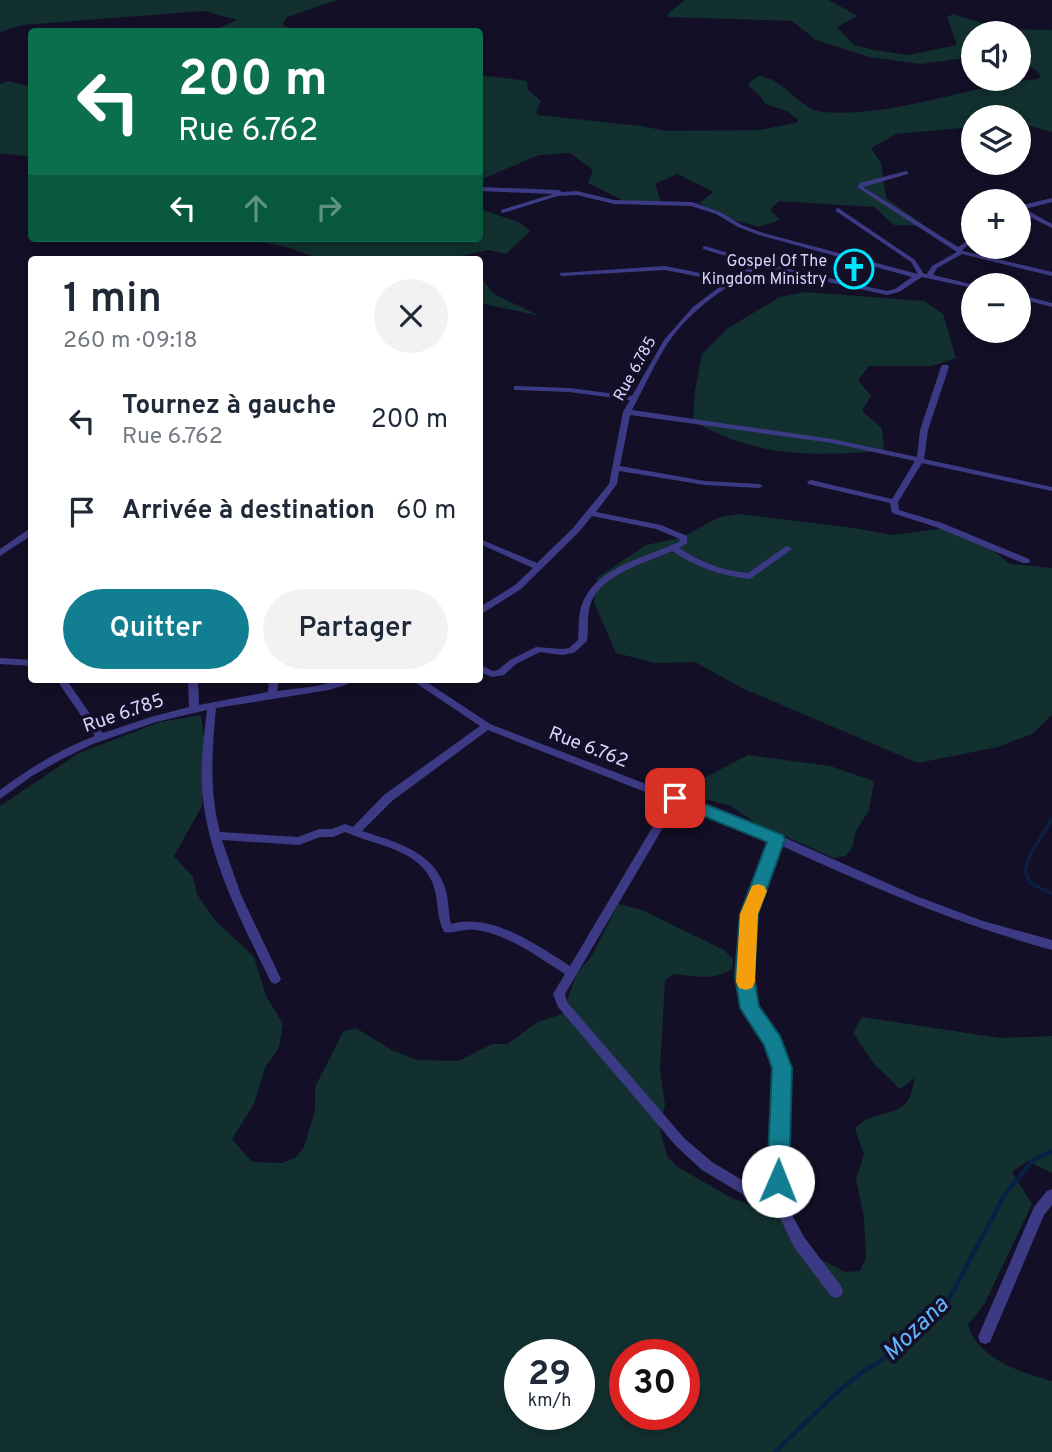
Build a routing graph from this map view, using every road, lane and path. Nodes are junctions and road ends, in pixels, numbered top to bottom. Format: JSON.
{"nodes":[{"id":1,"x":906,"y":173,"type":"dead end"},
{"id":2,"x":483,"y":189,"type":"edge"},
{"id":3,"x":565,"y":193,"type":"junction"},
{"id":4,"x":1052,"y":200,"type":"edge"},
{"id":5,"x":1031,"y":206,"type":"edge"},
{"id":6,"x":838,"y":209,"type":"dead end"},
{"id":7,"x":503,"y":211,"type":"dead end"},
{"id":8,"x":1031,"y":215,"type":"edge"},
{"id":9,"x":1052,"y":226,"type":"edge"},
{"id":10,"x":705,"y":248,"type":"dead end"},
{"id":11,"x":960,"y":251,"type":"junction"},
{"id":12,"x":760,"y":265,"type":"junction"},
{"id":13,"x":562,"y":274,"type":"dead end"},
{"id":14,"x":1052,"y":274,"type":"edge"},
{"id":15,"x":922,"y":276,"type":"junction"},
{"id":16,"x":731,"y":281,"type":"junction"},
{"id":17,"x":961,"y":284,"type":"edge"},
{"id":18,"x":1031,"y":299,"type":"edge"},
{"id":19,"x":1052,"y":305,"type":"edge"},
{"id":20,"x":945,"y":367,"type":"dead end"},
{"id":21,"x":517,"y":388,"type":"dead end"},
{"id":22,"x":635,"y":398,"type":"junction"},
{"id":23,"x":627,"y":412,"type":"junction"},
{"id":24,"x":921,"y":458,"type":"junction"},
{"id":25,"x":616,"y":468,"type":"junction"},
{"id":26,"x":811,"y":482,"type":"dead end"},
{"id":27,"x":759,"y":486,"type":"dead end"},
{"id":28,"x":1052,"y":489,"type":"edge"},
{"id":29,"x":894,"y":502,"type":"junction"},
{"id":30,"x":591,"y":513,"type":"junction"},
{"id":31,"x":28,"y":534,"type":"edge"},
{"id":32,"x":483,"y":542,"type":"edge"},
{"id":33,"x":674,"y":549,"type":"junction"},
{"id":34,"x":788,"y":549,"type":"dead end"},
{"id":35,"x":0,"y":553,"type":"edge"},
{"id":36,"x":1026,"y":561,"type":"dead end"},
{"id":37,"x":538,"y":568,"type":"junction"},
{"id":38,"x":483,"y":609,"type":"edge"},
{"id":39,"x":0,"y":662,"type":"edge"},
{"id":40,"x":28,"y":663,"type":"edge"},
{"id":41,"x":483,"y":670,"type":"edge"},
{"id":42,"x":64,"y":683,"type":"edge"},
{"id":43,"x":193,"y":683,"type":"edge"},
{"id":44,"x":273,"y":683,"type":"edge"},
{"id":45,"x":343,"y":683,"type":"edge"},
{"id":46,"x":421,"y":683,"type":"edge"},
{"id":47,"x":272,"y":694,"type":"junction"},
{"id":48,"x":212,"y":705,"type":"junction"},
{"id":49,"x":194,"y":708,"type":"junction"},
{"id":50,"x":487,"y":726,"type":"junction"},
{"id":51,"x":99,"y":735,"type":"junction"},
{"id":52,"x":0,"y":795,"type":"edge"},
{"id":53,"x":675,"y":798,"type":"junction"},
{"id":54,"x":354,"y":832,"type":"junction"},
{"id":55,"x":217,"y":836,"type":"junction"},
{"id":56,"x":776,"y":839,"type":"junction"},
{"id":57,"x":1052,"y":945,"type":"edge"},
{"id":58,"x":571,"y":972,"type":"junction"},
{"id":59,"x":275,"y":979,"type":"dead end"},
{"id":60,"x":1052,"y":1195,"type":"edge"},
{"id":61,"x":784,"y":1212,"type":"junction"},
{"id":62,"x":836,"y":1291,"type":"dead end"},
{"id":63,"x":985,"y":1337,"type":"dead end"}],
"edges":[{"from":1,"to":11,"type":"street"},
{"from":2,"to":3,"type":"street"},
{"from":3,"to":7,"type":"street"},
{"from":3,"to":15,"type":"street"},
{"from":4,"to":5,"type":"street"},
{"from":6,"to":15,"type":"street"},
{"from":8,"to":9,"type":"street"},
{"from":10,"to":12,"type":"street"},
{"from":11,"to":14,"type":"street"},
{"from":11,"to":15,"type":"street"},
{"from":12,"to":15,"type":"street"},
{"from":12,"to":16,"type":"street","name":"Rue 6.785"},
{"from":13,"to":16,"type":"street"},
{"from":15,"to":17,"type":"street"},
{"from":16,"to":22,"type":"street","name":"Rue 6.785"},
{"from":18,"to":19,"type":"street"},
{"from":20,"to":24,"type":"street"},
{"from":21,"to":22,"type":"street"},
{"from":22,"to":23,"type":"street","name":"Rue 6.785"},
{"from":23,"to":24,"type":"street"},
{"from":23,"to":25,"type":"street","name":"Rue 6.785"},
{"from":24,"to":28,"type":"street"},
{"from":24,"to":29,"type":"street"},
{"from":25,"to":27,"type":"street"},
{"from":25,"to":30,"type":"street","name":"Rue 6.785"},
{"from":26,"to":29,"type":"street"},
{"from":29,"to":36,"type":"street"},
{"from":30,"to":33,"type":"street"},
{"from":30,"to":37,"type":"street","name":"Rue 6.785"},
{"from":31,"to":35,"type":"street"},
{"from":32,"to":37,"type":"street"},
{"from":33,"to":34,"type":"street"},
{"from":33,"to":41,"type":"street"},
{"from":37,"to":38,"type":"street","name":"Rue 6.785"},
{"from":39,"to":40,"type":"street"},
{"from":42,"to":51,"type":"street"},
{"from":43,"to":49,"type":"street"},
{"from":44,"to":47,"type":"street"},
{"from":45,"to":47,"type":"street","name":"Rue 6.785"},
{"from":46,"to":50,"type":"street","name":"Rue 6.762"},
{"from":47,"to":48,"type":"street","name":"Rue 6.785"},
{"from":48,"to":49,"type":"street","name":"Rue 6.785"},
{"from":48,"to":55,"type":"street"},
{"from":49,"to":51,"type":"street","name":"Rue 6.785"},
{"from":50,"to":53,"type":"street","name":"Rue 6.762"},
{"from":50,"to":54,"type":"street"},
{"from":51,"to":52,"type":"street","name":"Rue 6.785"},
{"from":53,"to":56,"type":"street","name":"Rue 6.762"},
{"from":53,"to":58,"type":"street"},
{"from":54,"to":55,"type":"street"},
{"from":54,"to":58,"type":"street"},
{"from":55,"to":59,"type":"street"},
{"from":56,"to":57,"type":"street","name":"Rue 6.762"},
{"from":56,"to":61,"type":"street"},
{"from":58,"to":61,"type":"street"},
{"from":60,"to":63,"type":"street"},
{"from":61,"to":62,"type":"street"}]}
